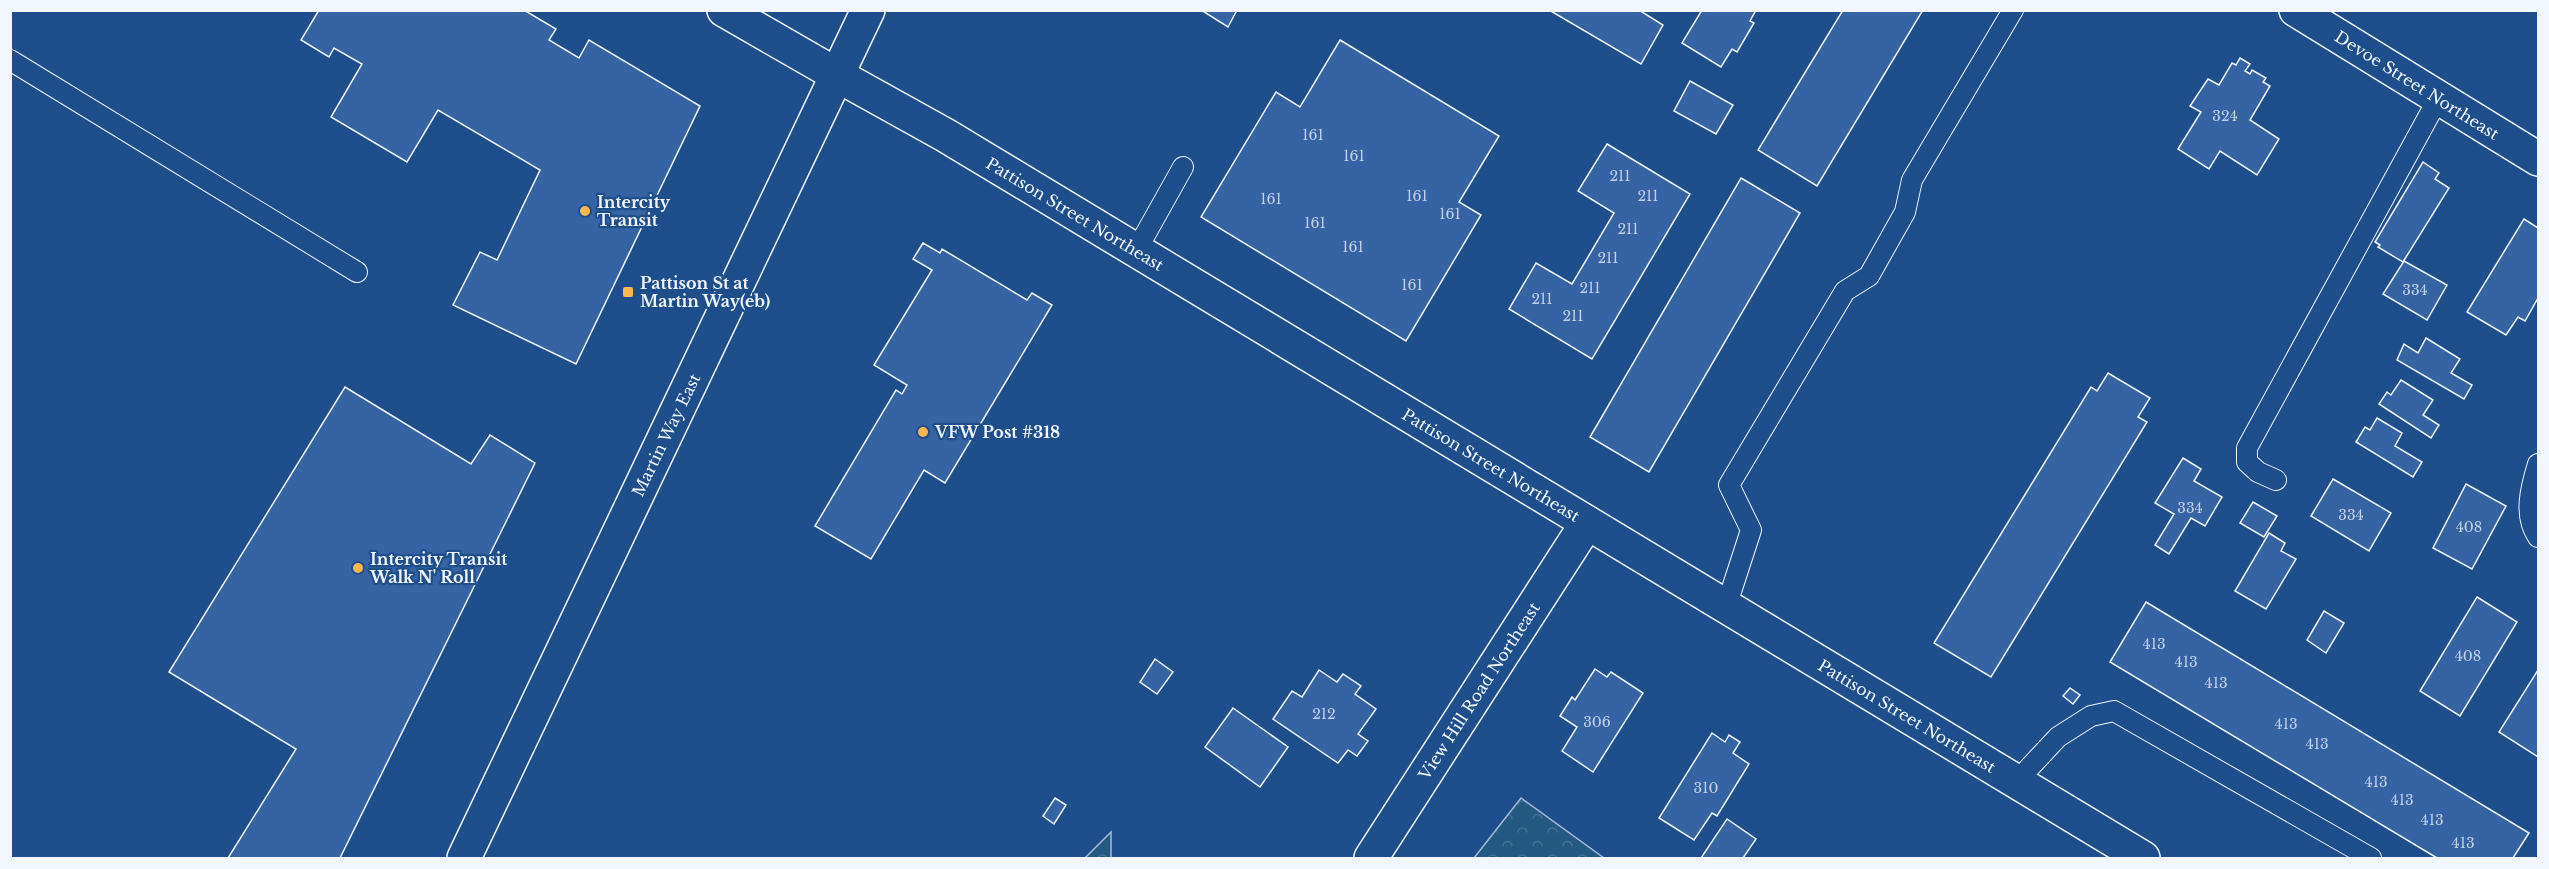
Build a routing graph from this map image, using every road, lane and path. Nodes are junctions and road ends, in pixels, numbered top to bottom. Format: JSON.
{"nodes":[{"id":1,"x":724,"y":10,"type":"edge"},
{"id":2,"x":868,"y":10,"type":"edge"},
{"id":3,"x":2013,"y":10,"type":"edge"},
{"id":4,"x":2296,"y":10,"type":"edge"},
{"id":5,"x":10,"y":60,"type":"edge"},
{"id":6,"x":837,"y":75,"type":"junction"},
{"id":7,"x":2438,"y":99,"type":"junction"},
{"id":8,"x":2538,"y":159,"type":"edge"},
{"id":9,"x":1184,"y":167,"type":"dead end"},
{"id":10,"x":1136,"y":251,"type":"junction"},
{"id":11,"x":357,"y":272,"type":"dead end"},
{"id":12,"x":2538,"y":464,"type":"edge"},
{"id":13,"x":2276,"y":480,"type":"dead end"},
{"id":14,"x":1587,"y":523,"type":"junction"},
{"id":15,"x":2538,"y":537,"type":"edge"},
{"id":16,"x":1726,"y":607,"type":"junction"},
{"id":17,"x":2016,"y":782,"type":"junction"},
{"id":18,"x":464,"y":858,"type":"edge"},
{"id":19,"x":1371,"y":858,"type":"edge"},
{"id":20,"x":2143,"y":858,"type":"edge"},
{"id":21,"x":2372,"y":858,"type":"edge"}],
"edges":[{"from":1,"to":6,"type":"street","name":"Pattison Street Northeast"},
{"from":2,"to":6,"type":"street","name":"Martin Way East"},
{"from":3,"to":16,"type":"lane"},
{"from":4,"to":7,"type":"street","name":"Devoe Street Northeast"},
{"from":5,"to":11,"type":"lane"},
{"from":6,"to":10,"type":"street","name":"Pattison Street Northeast"},
{"from":6,"to":18,"type":"street","name":"Martin Way East"},
{"from":7,"to":8,"type":"street","name":"Devoe Street Northeast"},
{"from":7,"to":13,"type":"lane"},
{"from":9,"to":10,"type":"lane"},
{"from":10,"to":14,"type":"street","name":"Pattison Street Northeast"},
{"from":12,"to":15,"type":"lane"},
{"from":14,"to":16,"type":"street","name":"Pattison Street Northeast"},
{"from":14,"to":19,"type":"street","name":"View Hill Road Northeast"},
{"from":16,"to":17,"type":"street","name":"Pattison Street Northeast"},
{"from":17,"to":20,"type":"street","name":"Pattison Street Northeast"},
{"from":17,"to":21,"type":"lane"}]}
